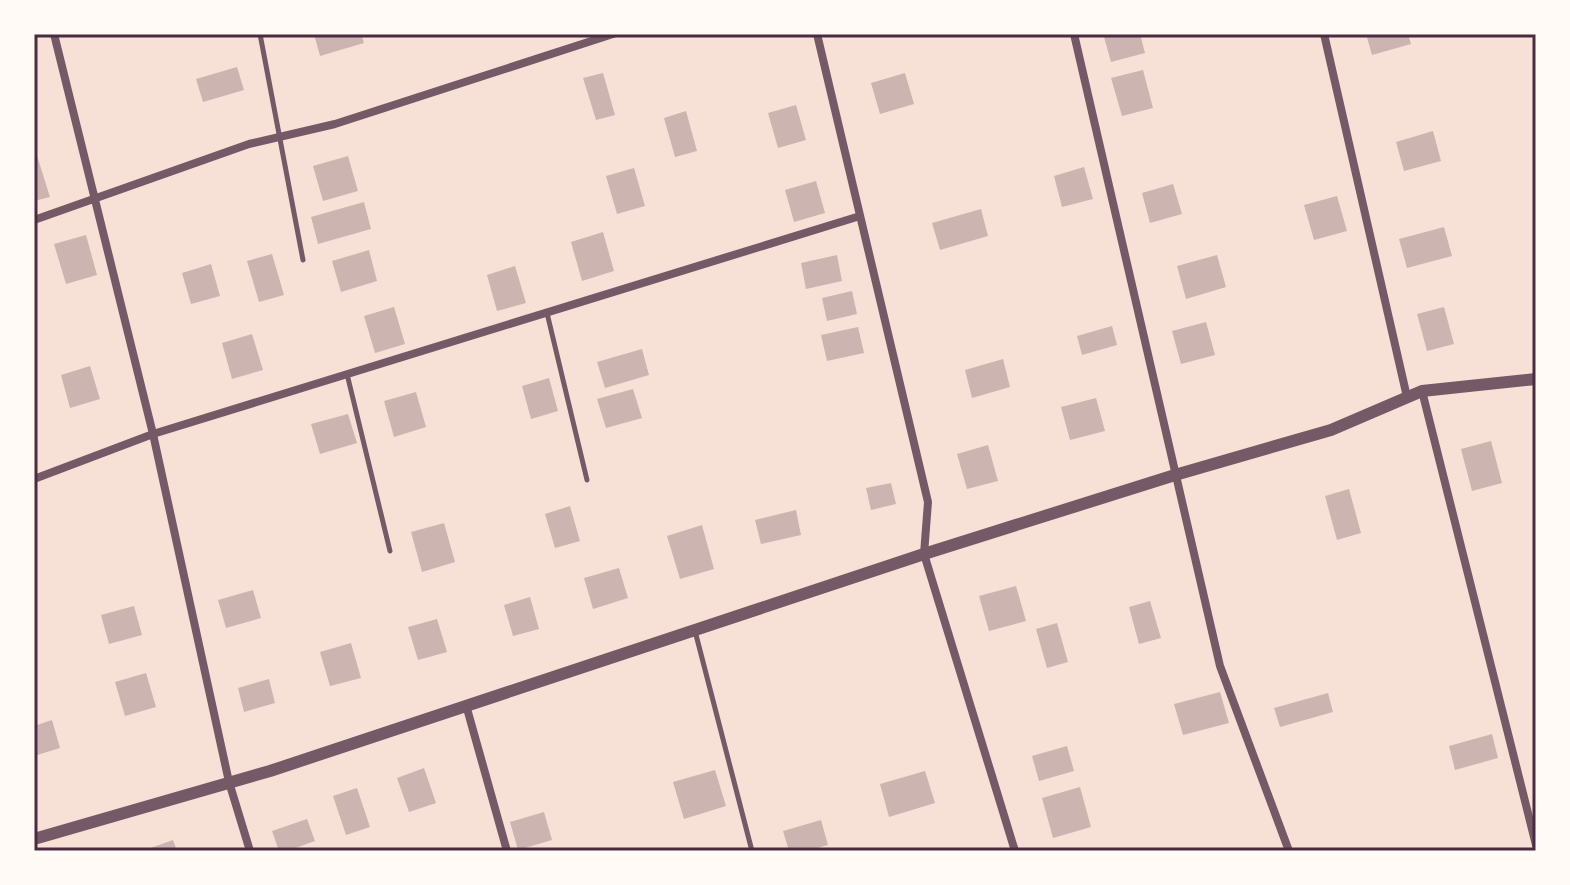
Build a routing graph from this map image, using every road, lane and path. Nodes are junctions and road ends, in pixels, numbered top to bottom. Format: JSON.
{"nodes":[{"id":1,"x":54,"y":34,"type":"edge"},
{"id":2,"x":260,"y":34,"type":"edge"},
{"id":3,"x":613,"y":34,"type":"edge"},
{"id":4,"x":817,"y":34,"type":"edge"},
{"id":5,"x":1074,"y":34,"type":"edge"},
{"id":6,"x":1324,"y":34,"type":"edge"},
{"id":7,"x":278,"y":137,"type":"junction"},
{"id":8,"x":95,"y":198,"type":"junction"},
{"id":9,"x":860,"y":216,"type":"junction"},
{"id":10,"x":34,"y":220,"type":"edge"},
{"id":11,"x":303,"y":260,"type":"dead end"},
{"id":12,"x":547,"y":313,"type":"junction"},
{"id":13,"x":347,"y":374,"type":"junction"},
{"id":14,"x":1536,"y":379,"type":"edge"},
{"id":15,"x":1422,"y":391,"type":"junction"},
{"id":16,"x":1407,"y":397,"type":"junction"},
{"id":17,"x":153,"y":434,"type":"junction"},
{"id":18,"x":1175,"y":475,"type":"junction"},
{"id":19,"x":34,"y":479,"type":"edge"},
{"id":20,"x":587,"y":480,"type":"dead end"},
{"id":21,"x":390,"y":551,"type":"dead end"},
{"id":22,"x":924,"y":554,"type":"junction"},
{"id":23,"x":695,"y":630,"type":"junction"},
{"id":24,"x":466,"y":705,"type":"junction"},
{"id":25,"x":229,"y":782,"type":"junction"},
{"id":26,"x":34,"y":839,"type":"edge"},
{"id":27,"x":1536,"y":845,"type":"edge"},
{"id":28,"x":250,"y":851,"type":"edge"},
{"id":29,"x":507,"y":851,"type":"edge"},
{"id":30,"x":752,"y":851,"type":"edge"},
{"id":31,"x":1015,"y":851,"type":"edge"},
{"id":32,"x":1289,"y":851,"type":"edge"}],
"edges":[{"from":1,"to":8,"type":"street"},
{"from":2,"to":7,"type":"lane"},
{"from":3,"to":7,"type":"street"},
{"from":4,"to":9,"type":"street"},
{"from":5,"to":18,"type":"street"},
{"from":6,"to":16,"type":"street"},
{"from":7,"to":8,"type":"street"},
{"from":7,"to":11,"type":"lane"},
{"from":8,"to":10,"type":"street"},
{"from":8,"to":17,"type":"street"},
{"from":9,"to":12,"type":"street"},
{"from":9,"to":22,"type":"street"},
{"from":12,"to":13,"type":"street"},
{"from":12,"to":20,"type":"lane"},
{"from":13,"to":17,"type":"street"},
{"from":13,"to":21,"type":"lane"},
{"from":14,"to":15,"type":"street"},
{"from":15,"to":16,"type":"street"},
{"from":15,"to":27,"type":"street"},
{"from":16,"to":18,"type":"street"},
{"from":17,"to":19,"type":"street"},
{"from":17,"to":25,"type":"street"},
{"from":18,"to":22,"type":"street"},
{"from":18,"to":32,"type":"street"},
{"from":22,"to":23,"type":"street"},
{"from":22,"to":31,"type":"street"},
{"from":23,"to":24,"type":"street"},
{"from":23,"to":30,"type":"lane"},
{"from":24,"to":25,"type":"street"},
{"from":24,"to":29,"type":"street"},
{"from":25,"to":26,"type":"street"},
{"from":25,"to":28,"type":"street"}]}
